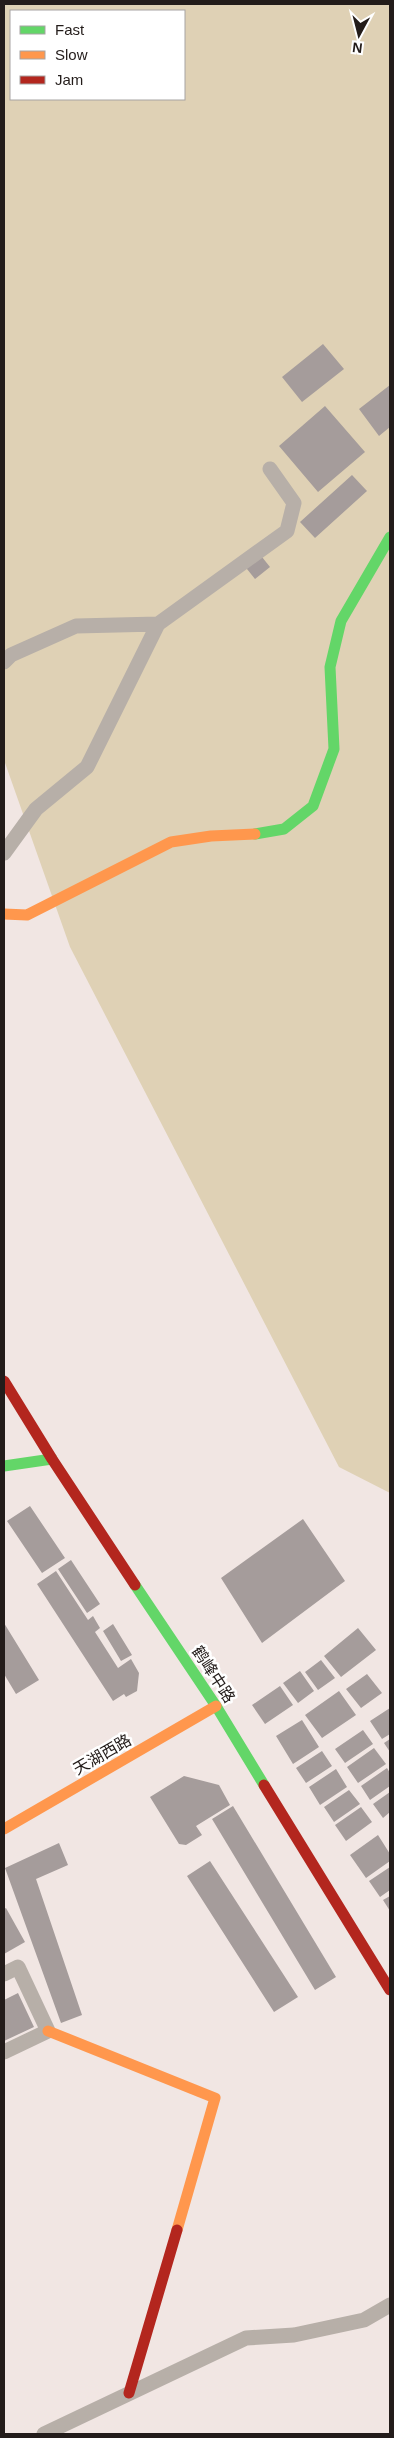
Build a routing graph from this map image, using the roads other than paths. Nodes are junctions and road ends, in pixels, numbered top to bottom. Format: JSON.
{"nodes":[{"id":1,"x":270,"y":469,"type":"dead end"},
{"id":2,"x":390,"y":537,"type":"edge"},
{"id":3,"x":158,"y":624,"type":"junction"},
{"id":4,"x":4,"y":662,"type":"edge"},
{"id":5,"x":4,"y":853,"type":"edge"},
{"id":6,"x":4,"y":914,"type":"edge"},
{"id":7,"x":4,"y":1381,"type":"edge"},
{"id":8,"x":52,"y":1460,"type":"junction"},
{"id":9,"x":4,"y":1466,"type":"edge"},
{"id":10,"x":216,"y":1706,"type":"junction"},
{"id":11,"x":4,"y":1829,"type":"edge"},
{"id":12,"x":4,"y":1974,"type":"edge"},
{"id":13,"x":390,"y":1990,"type":"edge"},
{"id":14,"x":48,"y":2031,"type":"junction"},
{"id":15,"x":4,"y":2052,"type":"edge"},
{"id":16,"x":390,"y":2305,"type":"edge"},
{"id":17,"x":129,"y":2393,"type":"junction"},
{"id":18,"x":44,"y":2434,"type":"edge"}],
"edges":[{"from":1,"to":3,"type":"street"},
{"from":2,"to":6,"type":"street"},
{"from":3,"to":4,"type":"street"},
{"from":3,"to":5,"type":"street"},
{"from":7,"to":8,"type":"street","name":"鹤峰中路"},
{"from":8,"to":9,"type":"street"},
{"from":8,"to":10,"type":"street","name":"鹤峰中路"},
{"from":10,"to":11,"type":"street","name":"天湖西路"},
{"from":10,"to":13,"type":"street","name":"鹤峰中路"},
{"from":12,"to":14,"type":"street"},
{"from":14,"to":15,"type":"street"},
{"from":14,"to":17,"type":"street"},
{"from":16,"to":17,"type":"street"},
{"from":17,"to":18,"type":"street"}]}
